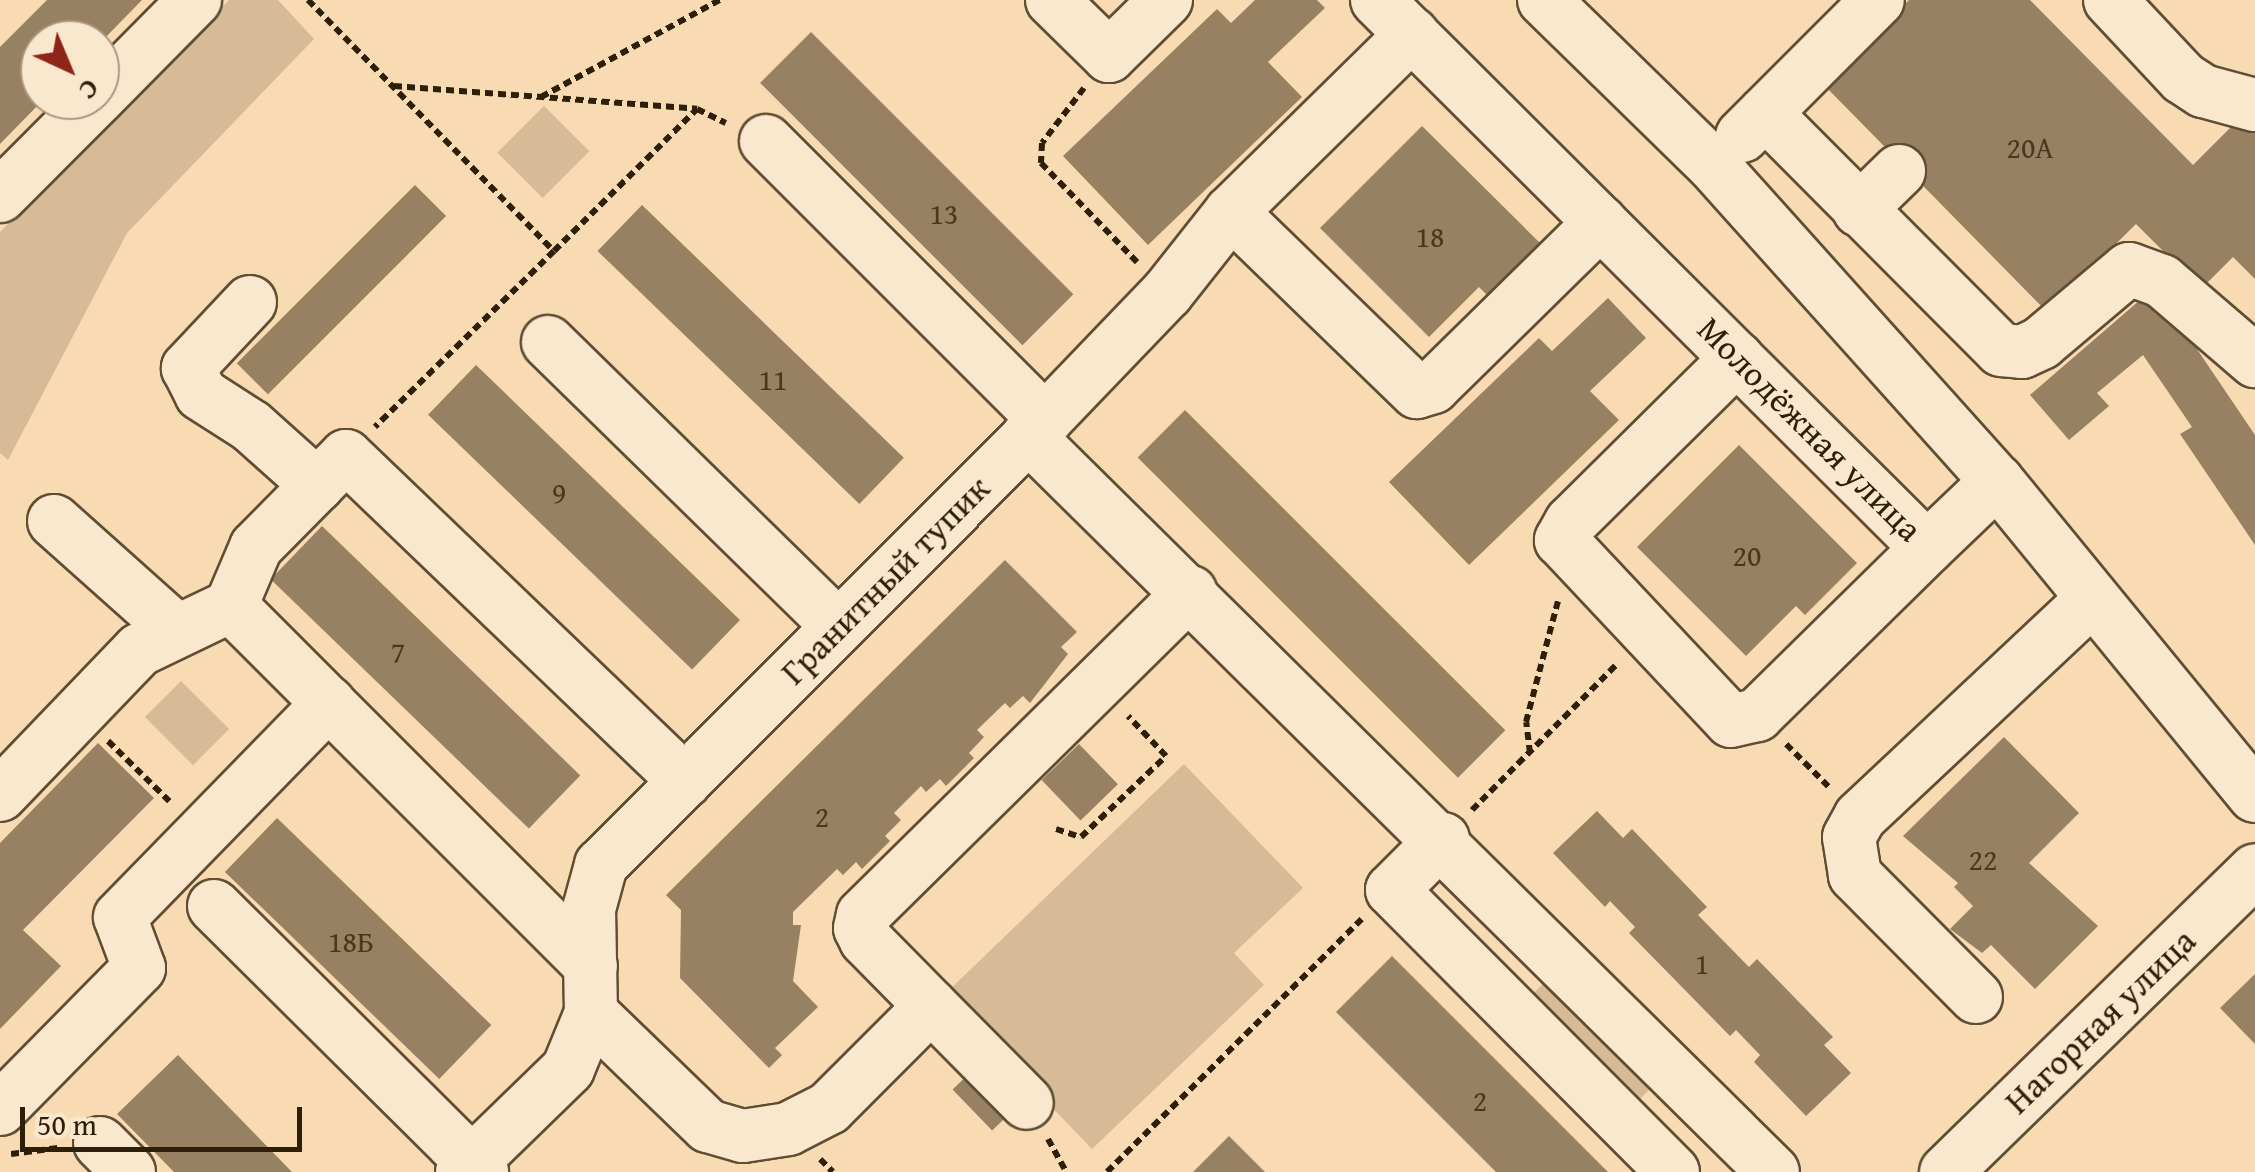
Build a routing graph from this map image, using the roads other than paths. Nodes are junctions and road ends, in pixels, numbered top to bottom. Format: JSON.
{"nodes":[{"id":1,"x":196,"y":0,"type":"edge"},
{"id":2,"x":1052,"y":0,"type":"edge"},
{"id":3,"x":1166,"y":0,"type":"edge"},
{"id":4,"x":1544,"y":0,"type":"edge"},
{"id":5,"x":1878,"y":0,"type":"edge"},
{"id":6,"x":2110,"y":0,"type":"edge"},
{"id":7,"x":1394,"y":17,"type":"edge"},
{"id":8,"x":120,"y":76,"type":"edge"},
{"id":9,"x":2255,"y":105,"type":"edge"},
{"id":10,"x":1765,"y":113,"type":"junction"},
{"id":11,"x":76,"y":120,"type":"edge"},
{"id":12,"x":766,"y":142,"type":"road end"},
{"id":13,"x":1713,"y":166,"type":"junction"},
{"id":14,"x":1898,"y":171,"type":"dead end"},
{"id":15,"x":0,"y":196,"type":"edge"},
{"id":16,"x":1859,"y":210,"type":"junction"},
{"id":17,"x":1231,"y":212,"type":"junction"},
{"id":18,"x":1601,"y":222,"type":"junction"},
{"id":19,"x":250,"y":302,"type":"dead end"},
{"id":20,"x":548,"y":342,"type":"dead end"},
{"id":21,"x":1737,"y":358,"type":"junction"},
{"id":22,"x":2255,"y":361,"type":"edge"},
{"id":23,"x":1037,"y":428,"type":"junction"},
{"id":24,"x":331,"y":471,"type":"junction"},
{"id":25,"x":1996,"y":481,"type":"junction"},
{"id":26,"x":54,"y":521,"type":"dead end"},
{"id":27,"x":1927,"y":548,"type":"junction"},
{"id":28,"x":1190,"y":592,"type":"junction"},
{"id":29,"x":2090,"y":601,"type":"junction"},
{"id":30,"x":230,"y":606,"type":"junction"},
{"id":31,"x":839,"y":627,"type":"junction"},
{"id":32,"x":177,"y":631,"type":"junction"},
{"id":33,"x":329,"y":703,"type":"junction"},
{"id":34,"x":685,"y":781,"type":"junction"},
{"id":35,"x":0,"y":795,"type":"edge"},
{"id":36,"x":2255,"y":796,"type":"edge"},
{"id":37,"x":1443,"y":839,"type":"junction"},
{"id":38,"x":2255,"y":870,"type":"edge"},
{"id":39,"x":214,"y":906,"type":"dead end"},
{"id":40,"x":590,"y":989,"type":"junction"},
{"id":41,"x":1976,"y":998,"type":"dead end"},
{"id":42,"x":931,"y":1006,"type":"junction"},
{"id":43,"x":1027,"y":1103,"type":"dead end"},
{"id":44,"x":0,"y":1109,"type":"edge"},
{"id":45,"x":472,"y":1169,"type":"edge"},
{"id":46,"x":1673,"y":1172,"type":"edge"},
{"id":47,"x":1773,"y":1172,"type":"edge"},
{"id":48,"x":1946,"y":1172,"type":"edge"}],
"edges":[{"from":1,"to":8,"type":"street"},
{"from":2,"to":3,"type":"street"},
{"from":4,"to":13,"type":"street"},
{"from":5,"to":10,"type":"street"},
{"from":6,"to":9,"type":"street"},
{"from":7,"to":17,"type":"street","name":"Гранитный тупик"},
{"from":7,"to":18,"type":"street","name":"Молодёжная улица"},
{"from":10,"to":13,"type":"street"},
{"from":10,"to":16,"type":"street"},
{"from":11,"to":15,"type":"street"},
{"from":12,"to":23,"type":"street"},
{"from":13,"to":25,"type":"street"},
{"from":14,"to":16,"type":"street"},
{"from":16,"to":22,"type":"street"},
{"from":17,"to":18,"type":"street"},
{"from":17,"to":23,"type":"street","name":"Гранитный тупик"},
{"from":18,"to":21,"type":"street","name":"Молодёжная улица"},
{"from":19,"to":24,"type":"street"},
{"from":20,"to":31,"type":"street"},
{"from":21,"to":27,"type":"street","name":"Молодёжная улица"},
{"from":21,"to":27,"type":"street"},
{"from":23,"to":28,"type":"street"},
{"from":23,"to":31,"type":"street","name":"Гранитный тупик"},
{"from":24,"to":30,"type":"street"},
{"from":24,"to":34,"type":"street"},
{"from":25,"to":27,"type":"street","name":"Молодёжная улица"},
{"from":25,"to":29,"type":"street"},
{"from":26,"to":32,"type":"street"},
{"from":28,"to":37,"type":"street"},
{"from":28,"to":42,"type":"street"},
{"from":29,"to":36,"type":"street"},
{"from":29,"to":41,"type":"street"},
{"from":30,"to":32,"type":"street"},
{"from":30,"to":33,"type":"street"},
{"from":31,"to":34,"type":"street","name":"Гранитный тупик"},
{"from":32,"to":35,"type":"street"},
{"from":33,"to":40,"type":"street"},
{"from":33,"to":44,"type":"street"},
{"from":34,"to":40,"type":"street","name":"Гранитный тупик"},
{"from":37,"to":46,"type":"street"},
{"from":37,"to":47,"type":"street"},
{"from":38,"to":48,"type":"street","name":"Нагорная улица"},
{"from":39,"to":45,"type":"street"},
{"from":40,"to":42,"type":"street"},
{"from":40,"to":45,"type":"street","name":"Гранитный тупик"},
{"from":42,"to":43,"type":"street"}]}
